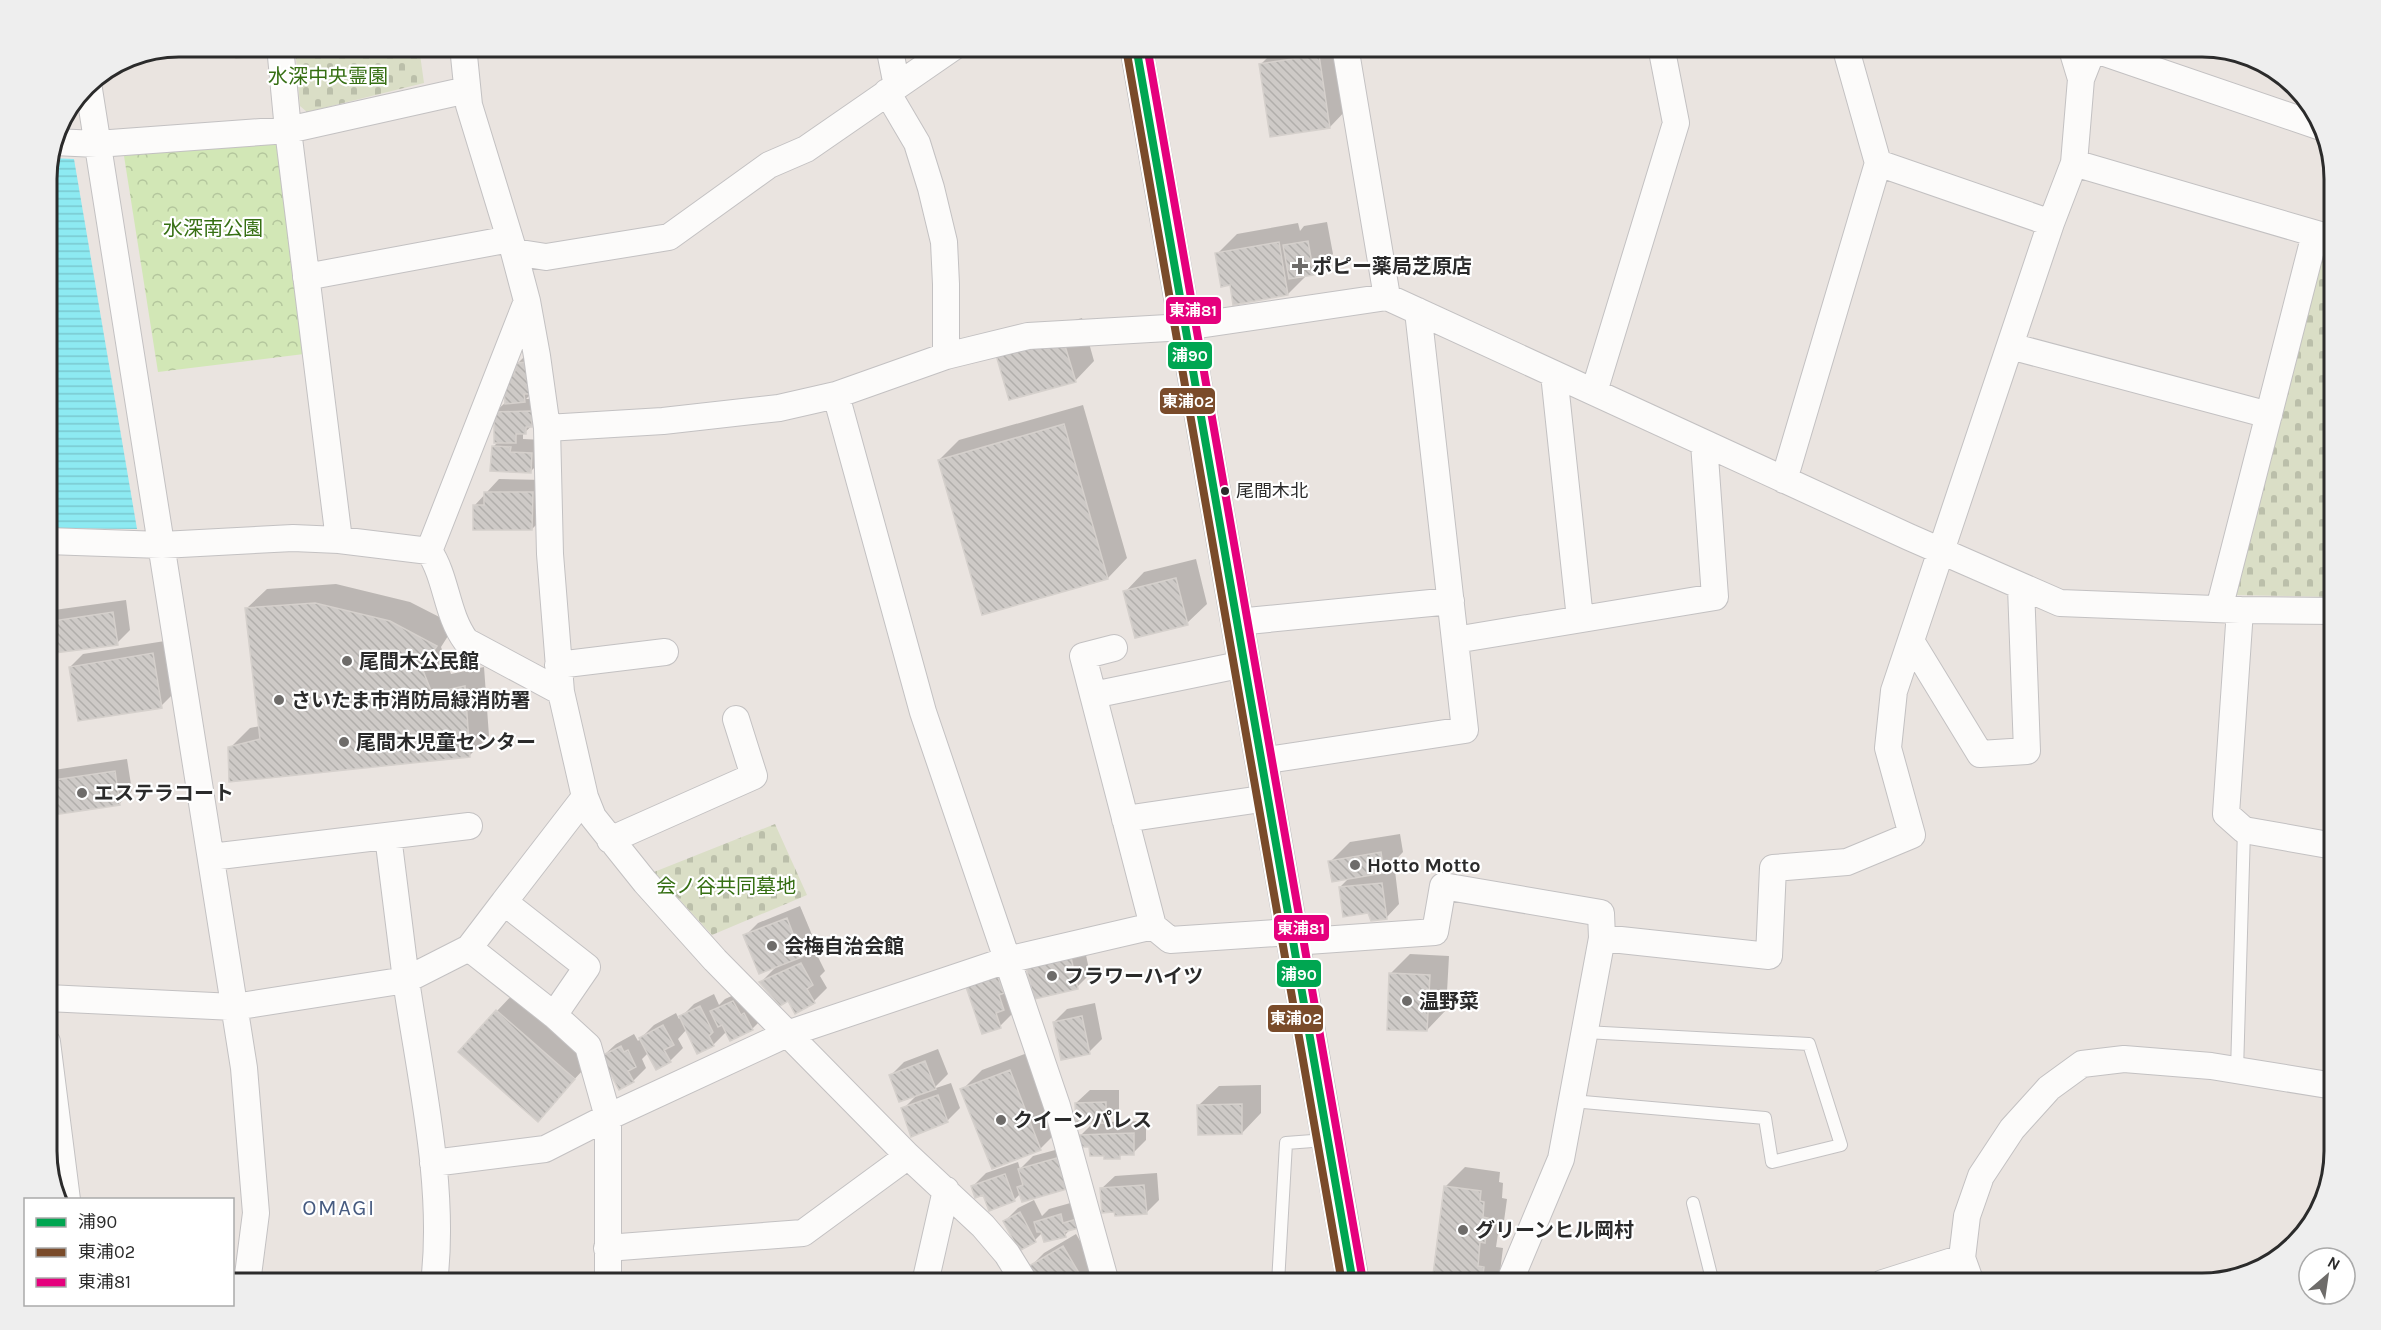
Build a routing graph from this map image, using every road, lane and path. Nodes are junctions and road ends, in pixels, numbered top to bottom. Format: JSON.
{"nodes":[{"id":1,"x":281,"y":57,"type":"edge"},
{"id":2,"x":464,"y":57,"type":"edge"},
{"id":3,"x":890,"y":57,"type":"edge"},
{"id":4,"x":940,"y":57,"type":"edge"},
{"id":5,"x":1138,"y":57,"type":"edge"},
{"id":6,"x":1348,"y":57,"type":"edge"},
{"id":7,"x":1663,"y":57,"type":"edge"},
{"id":8,"x":1848,"y":57,"type":"edge"},
{"id":9,"x":2084,"y":57,"type":"edge"},
{"id":10,"x":2115,"y":57,"type":"edge"},
{"id":11,"x":892,"y":89,"type":"junction"},
{"id":12,"x":467,"y":90,"type":"junction"},
{"id":13,"x":90,"y":95,"type":"edge"},
{"id":14,"x":2311,"y":124,"type":"edge"},
{"id":15,"x":288,"y":130,"type":"junction"},
{"id":16,"x":62,"y":142,"type":"edge"},
{"id":17,"x":97,"y":144,"type":"junction"},
{"id":18,"x":1878,"y":162,"type":"junction"},
{"id":19,"x":2074,"y":163,"type":"junction"},
{"id":20,"x":2051,"y":223,"type":"junction"},
{"id":21,"x":2324,"y":236,"type":"edge"},
{"id":22,"x":2324,"y":239,"type":"edge"},
{"id":23,"x":512,"y":246,"type":"junction"},
{"id":24,"x":306,"y":277,"type":"junction"},
{"id":25,"x":1387,"y":297,"type":"junction"},
{"id":26,"x":527,"y":301,"type":"junction"},
{"id":27,"x":1418,"y":311,"type":"junction"},
{"id":28,"x":1185,"y":327,"type":"junction"},
{"id":29,"x":2010,"y":346,"type":"junction"},
{"id":30,"x":946,"y":356,"type":"junction"},
{"id":31,"x":1554,"y":374,"type":"junction"},
{"id":32,"x":1594,"y":392,"type":"junction"},
{"id":33,"x":836,"y":395,"type":"junction"},
{"id":34,"x":2269,"y":415,"type":"junction"},
{"id":35,"x":547,"y":428,"type":"junction"},
{"id":36,"x":1704,"y":443,"type":"junction"},
{"id":37,"x":1784,"y":480,"type":"junction"},
{"id":38,"x":339,"y":540,"type":"junction"},
{"id":39,"x":57,"y":541,"type":"edge"},
{"id":40,"x":162,"y":545,"type":"junction"},
{"id":41,"x":429,"y":551,"type":"junction"},
{"id":42,"x":1942,"y":552,"type":"junction"},
{"id":43,"x":2021,"y":587,"type":"junction"},
{"id":44,"x":1450,"y":601,"type":"junction"},
{"id":45,"x":2229,"y":610,"type":"junction"},
{"id":46,"x":2324,"y":611,"type":"edge"},
{"id":47,"x":1580,"y":619,"type":"junction"},
{"id":48,"x":1237,"y":622,"type":"junction"},
{"id":49,"x":1455,"y":640,"type":"junction"},
{"id":50,"x":1911,"y":641,"type":"junction"},
{"id":51,"x":1114,"y":648,"type":"dead end"},
{"id":52,"x":665,"y":652,"type":"dead end"},
{"id":53,"x":1244,"y":664,"type":"junction"},
{"id":54,"x":558,"y":665,"type":"junction"},
{"id":55,"x":561,"y":692,"type":"junction"},
{"id":56,"x":1093,"y":695,"type":"junction"},
{"id":57,"x":736,"y":719,"type":"dead end"},
{"id":58,"x":1261,"y":761,"type":"junction"},
{"id":59,"x":585,"y":797,"type":"junction"},
{"id":60,"x":1268,"y":798,"type":"junction"},
{"id":61,"x":1125,"y":819,"type":"junction"},
{"id":62,"x":469,"y":826,"type":"dead end"},
{"id":63,"x":2244,"y":830,"type":"junction"},
{"id":64,"x":388,"y":836,"type":"junction"},
{"id":65,"x":610,"y":840,"type":"junction"},
{"id":66,"x":2324,"y":844,"type":"edge"},
{"id":67,"x":211,"y":857,"type":"junction"},
{"id":68,"x":504,"y":902,"type":"junction"},
{"id":69,"x":1153,"y":926,"type":"junction"},
{"id":70,"x":1292,"y":938,"type":"junction"},
{"id":71,"x":1602,"y":938,"type":"junction"},
{"id":72,"x":469,"y":948,"type":"junction"},
{"id":73,"x":1007,"y":960,"type":"junction"},
{"id":74,"x":406,"y":980,"type":"junction"},
{"id":75,"x":57,"y":998,"type":"edge"},
{"id":76,"x":234,"y":1007,"type":"junction"},
{"id":77,"x":554,"y":1015,"type":"junction"},
{"id":78,"x":1585,"y":1032,"type":"junction"},
{"id":79,"x":787,"y":1034,"type":"junction"},
{"id":80,"x":2238,"y":1071,"type":"junction"},
{"id":81,"x":2324,"y":1084,"type":"edge"},
{"id":82,"x":1572,"y":1101,"type":"junction"},
{"id":83,"x":608,"y":1117,"type":"junction"},
{"id":84,"x":57,"y":1121,"type":"edge"},
{"id":85,"x":1327,"y":1140,"type":"junction"},
{"id":86,"x":908,"y":1156,"type":"junction"},
{"id":87,"x":433,"y":1163,"type":"junction"},
{"id":88,"x":946,"y":1190,"type":"junction"},
{"id":89,"x":67,"y":1198,"type":"edge"},
{"id":90,"x":1693,"y":1203,"type":"dead end"},
{"id":91,"x":607,"y":1248,"type":"junction"},
{"id":92,"x":1962,"y":1258,"type":"junction"},
{"id":93,"x":249,"y":1273,"type":"edge"},
{"id":94,"x":434,"y":1273,"type":"edge"},
{"id":95,"x":608,"y":1273,"type":"edge"},
{"id":96,"x":927,"y":1273,"type":"edge"},
{"id":97,"x":1018,"y":1273,"type":"edge"},
{"id":98,"x":1103,"y":1273,"type":"edge"},
{"id":99,"x":1279,"y":1273,"type":"edge"},
{"id":100,"x":1351,"y":1273,"type":"edge"},
{"id":101,"x":1514,"y":1273,"type":"edge"},
{"id":102,"x":1710,"y":1273,"type":"edge"},
{"id":103,"x":1916,"y":1273,"type":"edge"},
{"id":104,"x":1967,"y":1273,"type":"edge"}],
"edges":[{"from":1,"to":15,"type":"street"},
{"from":2,"to":12,"type":"street"},
{"from":3,"to":11,"type":"street"},
{"from":4,"to":11,"type":"street"},
{"from":5,"to":28,"type":"street"},
{"from":6,"to":25,"type":"street"},
{"from":7,"to":32,"type":"street"},
{"from":8,"to":18,"type":"street"},
{"from":9,"to":19,"type":"street"},
{"from":10,"to":14,"type":"street"},
{"from":11,"to":23,"type":"street"},
{"from":11,"to":30,"type":"street"},
{"from":12,"to":15,"type":"street"},
{"from":12,"to":23,"type":"street"},
{"from":13,"to":17,"type":"street"},
{"from":15,"to":17,"type":"street"},
{"from":15,"to":24,"type":"street"},
{"from":16,"to":17,"type":"street"},
{"from":17,"to":40,"type":"street"},
{"from":18,"to":20,"type":"street"},
{"from":18,"to":37,"type":"street"},
{"from":19,"to":20,"type":"street"},
{"from":19,"to":21,"type":"street"},
{"from":20,"to":29,"type":"street"},
{"from":22,"to":34,"type":"street"},
{"from":23,"to":24,"type":"street"},
{"from":23,"to":26,"type":"street"},
{"from":24,"to":38,"type":"street"},
{"from":25,"to":27,"type":"street"},
{"from":25,"to":28,"type":"street"},
{"from":26,"to":35,"type":"street"},
{"from":26,"to":41,"type":"street"},
{"from":27,"to":31,"type":"street"},
{"from":27,"to":44,"type":"street"},
{"from":28,"to":30,"type":"street"},
{"from":28,"to":48,"type":"street"},
{"from":29,"to":34,"type":"street"},
{"from":29,"to":42,"type":"street"},
{"from":30,"to":33,"type":"street"},
{"from":31,"to":32,"type":"street"},
{"from":31,"to":47,"type":"street"},
{"from":32,"to":36,"type":"street"},
{"from":33,"to":35,"type":"street"},
{"from":33,"to":73,"type":"street"},
{"from":34,"to":45,"type":"street"},
{"from":35,"to":54,"type":"street"},
{"from":36,"to":37,"type":"street"},
{"from":36,"to":47,"type":"street"},
{"from":37,"to":42,"type":"street"},
{"from":38,"to":40,"type":"street"},
{"from":38,"to":41,"type":"street"},
{"from":39,"to":40,"type":"street"},
{"from":40,"to":67,"type":"street"},
{"from":41,"to":55,"type":"street"},
{"from":42,"to":43,"type":"street"},
{"from":42,"to":50,"type":"street"},
{"from":43,"to":45,"type":"street"},
{"from":43,"to":50,"type":"street"},
{"from":44,"to":48,"type":"street"},
{"from":44,"to":49,"type":"street"},
{"from":45,"to":46,"type":"street"},
{"from":45,"to":63,"type":"street"},
{"from":47,"to":49,"type":"street"},
{"from":48,"to":53,"type":"street"},
{"from":49,"to":58,"type":"street"},
{"from":50,"to":71,"type":"street"},
{"from":51,"to":56,"type":"street"},
{"from":52,"to":54,"type":"street"},
{"from":53,"to":56,"type":"street"},
{"from":53,"to":58,"type":"street"},
{"from":54,"to":55,"type":"street"},
{"from":55,"to":59,"type":"street"},
{"from":56,"to":61,"type":"street"},
{"from":57,"to":65,"type":"street"},
{"from":58,"to":60,"type":"street"},
{"from":59,"to":65,"type":"street"},
{"from":59,"to":68,"type":"street"},
{"from":60,"to":61,"type":"street"},
{"from":60,"to":70,"type":"street"},
{"from":61,"to":69,"type":"street"},
{"from":62,"to":64,"type":"street"},
{"from":63,"to":66,"type":"street"},
{"from":63,"to":80,"type":"lane"},
{"from":64,"to":67,"type":"street"},
{"from":64,"to":74,"type":"street"},
{"from":65,"to":79,"type":"street"},
{"from":67,"to":76,"type":"street"},
{"from":68,"to":72,"type":"street"},
{"from":68,"to":77,"type":"street"},
{"from":69,"to":70,"type":"street"},
{"from":69,"to":73,"type":"street"},
{"from":70,"to":71,"type":"street"},
{"from":70,"to":85,"type":"street"},
{"from":71,"to":78,"type":"street"},
{"from":72,"to":74,"type":"street"},
{"from":72,"to":77,"type":"street"},
{"from":73,"to":79,"type":"street"},
{"from":73,"to":98,"type":"street"},
{"from":74,"to":76,"type":"street"},
{"from":74,"to":87,"type":"street"},
{"from":75,"to":76,"type":"street"},
{"from":76,"to":93,"type":"street"},
{"from":77,"to":83,"type":"street"},
{"from":78,"to":82,"type":"street"},
{"from":78,"to":82,"type":"lane"},
{"from":79,"to":83,"type":"street"},
{"from":79,"to":86,"type":"street"},
{"from":80,"to":81,"type":"street"},
{"from":80,"to":92,"type":"street"},
{"from":82,"to":101,"type":"street"},
{"from":83,"to":87,"type":"street"},
{"from":83,"to":91,"type":"street"},
{"from":84,"to":89,"type":"street"},
{"from":85,"to":99,"type":"lane"},
{"from":85,"to":100,"type":"street"},
{"from":86,"to":88,"type":"street"},
{"from":86,"to":91,"type":"street"},
{"from":87,"to":94,"type":"street"},
{"from":88,"to":96,"type":"street"},
{"from":88,"to":97,"type":"street"},
{"from":90,"to":102,"type":"lane"},
{"from":91,"to":95,"type":"street"},
{"from":92,"to":103,"type":"street"},
{"from":92,"to":104,"type":"street"}]}
